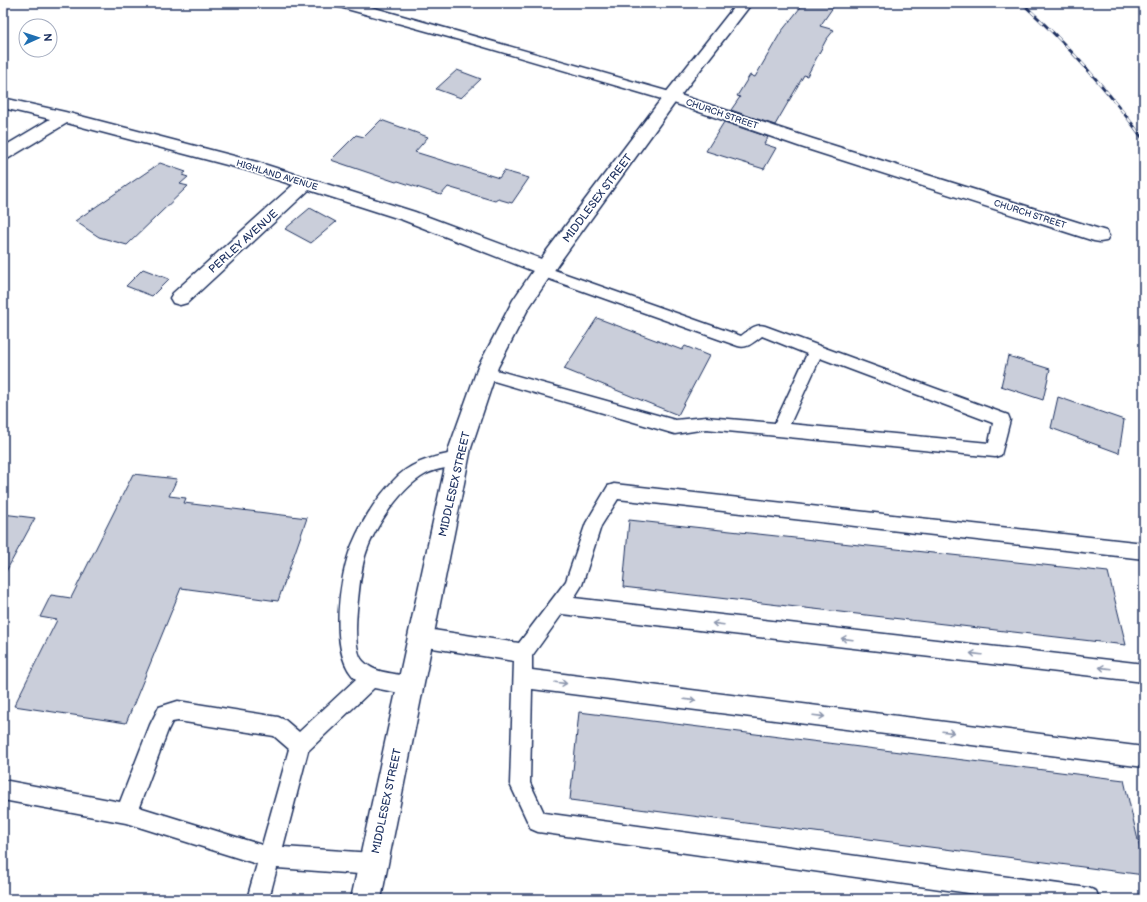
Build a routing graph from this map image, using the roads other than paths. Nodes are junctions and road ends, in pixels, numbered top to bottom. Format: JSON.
{"nodes":[{"id":1,"x":341,"y":3,"type":"edge"},
{"id":2,"x":745,"y":3,"type":"edge"},
{"id":3,"x":671,"y":97,"type":"junction"},
{"id":4,"x":3,"y":103,"type":"edge"},
{"id":5,"x":65,"y":117,"type":"junction"},
{"id":6,"x":3,"y":154,"type":"edge"},
{"id":7,"x":306,"y":183,"type":"junction"},
{"id":8,"x":1100,"y":236,"type":"dead end"},
{"id":9,"x":544,"y":269,"type":"junction"},
{"id":10,"x":180,"y":298,"type":"dead end"},
{"id":11,"x":816,"y":351,"type":"junction"},
{"id":12,"x":485,"y":373,"type":"junction"},
{"id":13,"x":780,"y":430,"type":"junction"},
{"id":14,"x":458,"y":459,"type":"junction"},
{"id":15,"x":1144,"y":551,"type":"edge"},
{"id":16,"x":558,"y":605,"type":"junction"},
{"id":17,"x":420,"y":638,"type":"junction"},
{"id":18,"x":523,"y":653,"type":"junction"},
{"id":19,"x":1144,"y":673,"type":"edge"},
{"id":20,"x":370,"y":678,"type":"junction"},
{"id":21,"x":522,"y":678,"type":"junction"},
{"id":22,"x":410,"y":686,"type":"junction"},
{"id":23,"x":300,"y":745,"type":"junction"},
{"id":24,"x":1144,"y":757,"type":"edge"},
{"id":25,"x":3,"y":790,"type":"edge"},
{"id":26,"x":126,"y":813,"type":"junction"},
{"id":27,"x":268,"y":857,"type":"junction"},
{"id":28,"x":373,"y":864,"type":"junction"},
{"id":29,"x":258,"y":899,"type":"edge"},
{"id":30,"x":366,"y":899,"type":"edge"},
{"id":31,"x":1088,"y":899,"type":"edge"}],
"edges":[{"from":1,"to":3,"type":"street","name":"CHURCH STREET"},
{"from":2,"to":3,"type":"street","name":"MIDDLESEX STREET"},
{"from":3,"to":8,"type":"street","name":"CHURCH STREET"},
{"from":3,"to":9,"type":"street","name":"MIDDLESEX STREET"},
{"from":4,"to":5,"type":"street","name":"HIGHLAND AVENUE"},
{"from":5,"to":6,"type":"street"},
{"from":5,"to":7,"type":"street","name":"HIGHLAND AVENUE"},
{"from":7,"to":9,"type":"street","name":"HIGHLAND AVENUE"},
{"from":7,"to":10,"type":"street","name":"PERLEY AVENUE"},
{"from":9,"to":11,"type":"lane"},
{"from":9,"to":12,"type":"street","name":"MIDDLESEX STREET"},
{"from":11,"to":13,"type":"lane"},
{"from":11,"to":13,"type":"lane"},
{"from":12,"to":13,"type":"lane"},
{"from":12,"to":14,"type":"street","name":"MIDDLESEX STREET"},
{"from":14,"to":17,"type":"street","name":"MIDDLESEX STREET"},
{"from":14,"to":20,"type":"lane"},
{"from":15,"to":16,"type":"lane"},
{"from":16,"to":18,"type":"lane"},
{"from":19,"to":16,"type":"lane","one_way":true},
{"from":17,"to":18,"type":"lane"},
{"from":17,"to":22,"type":"street","name":"MIDDLESEX STREET"},
{"from":18,"to":21,"type":"lane"},
{"from":20,"to":22,"type":"lane"},
{"from":20,"to":23,"type":"lane"},
{"from":21,"to":24,"type":"lane","one_way":true},
{"from":21,"to":31,"type":"lane"},
{"from":22,"to":28,"type":"street","name":"MIDDLESEX STREET"},
{"from":23,"to":26,"type":"lane"},
{"from":23,"to":27,"type":"lane"},
{"from":25,"to":26,"type":"lane"},
{"from":26,"to":27,"type":"lane"},
{"from":27,"to":28,"type":"lane"},
{"from":27,"to":29,"type":"lane"},
{"from":28,"to":30,"type":"street","name":"MIDDLESEX STREET"}]}
